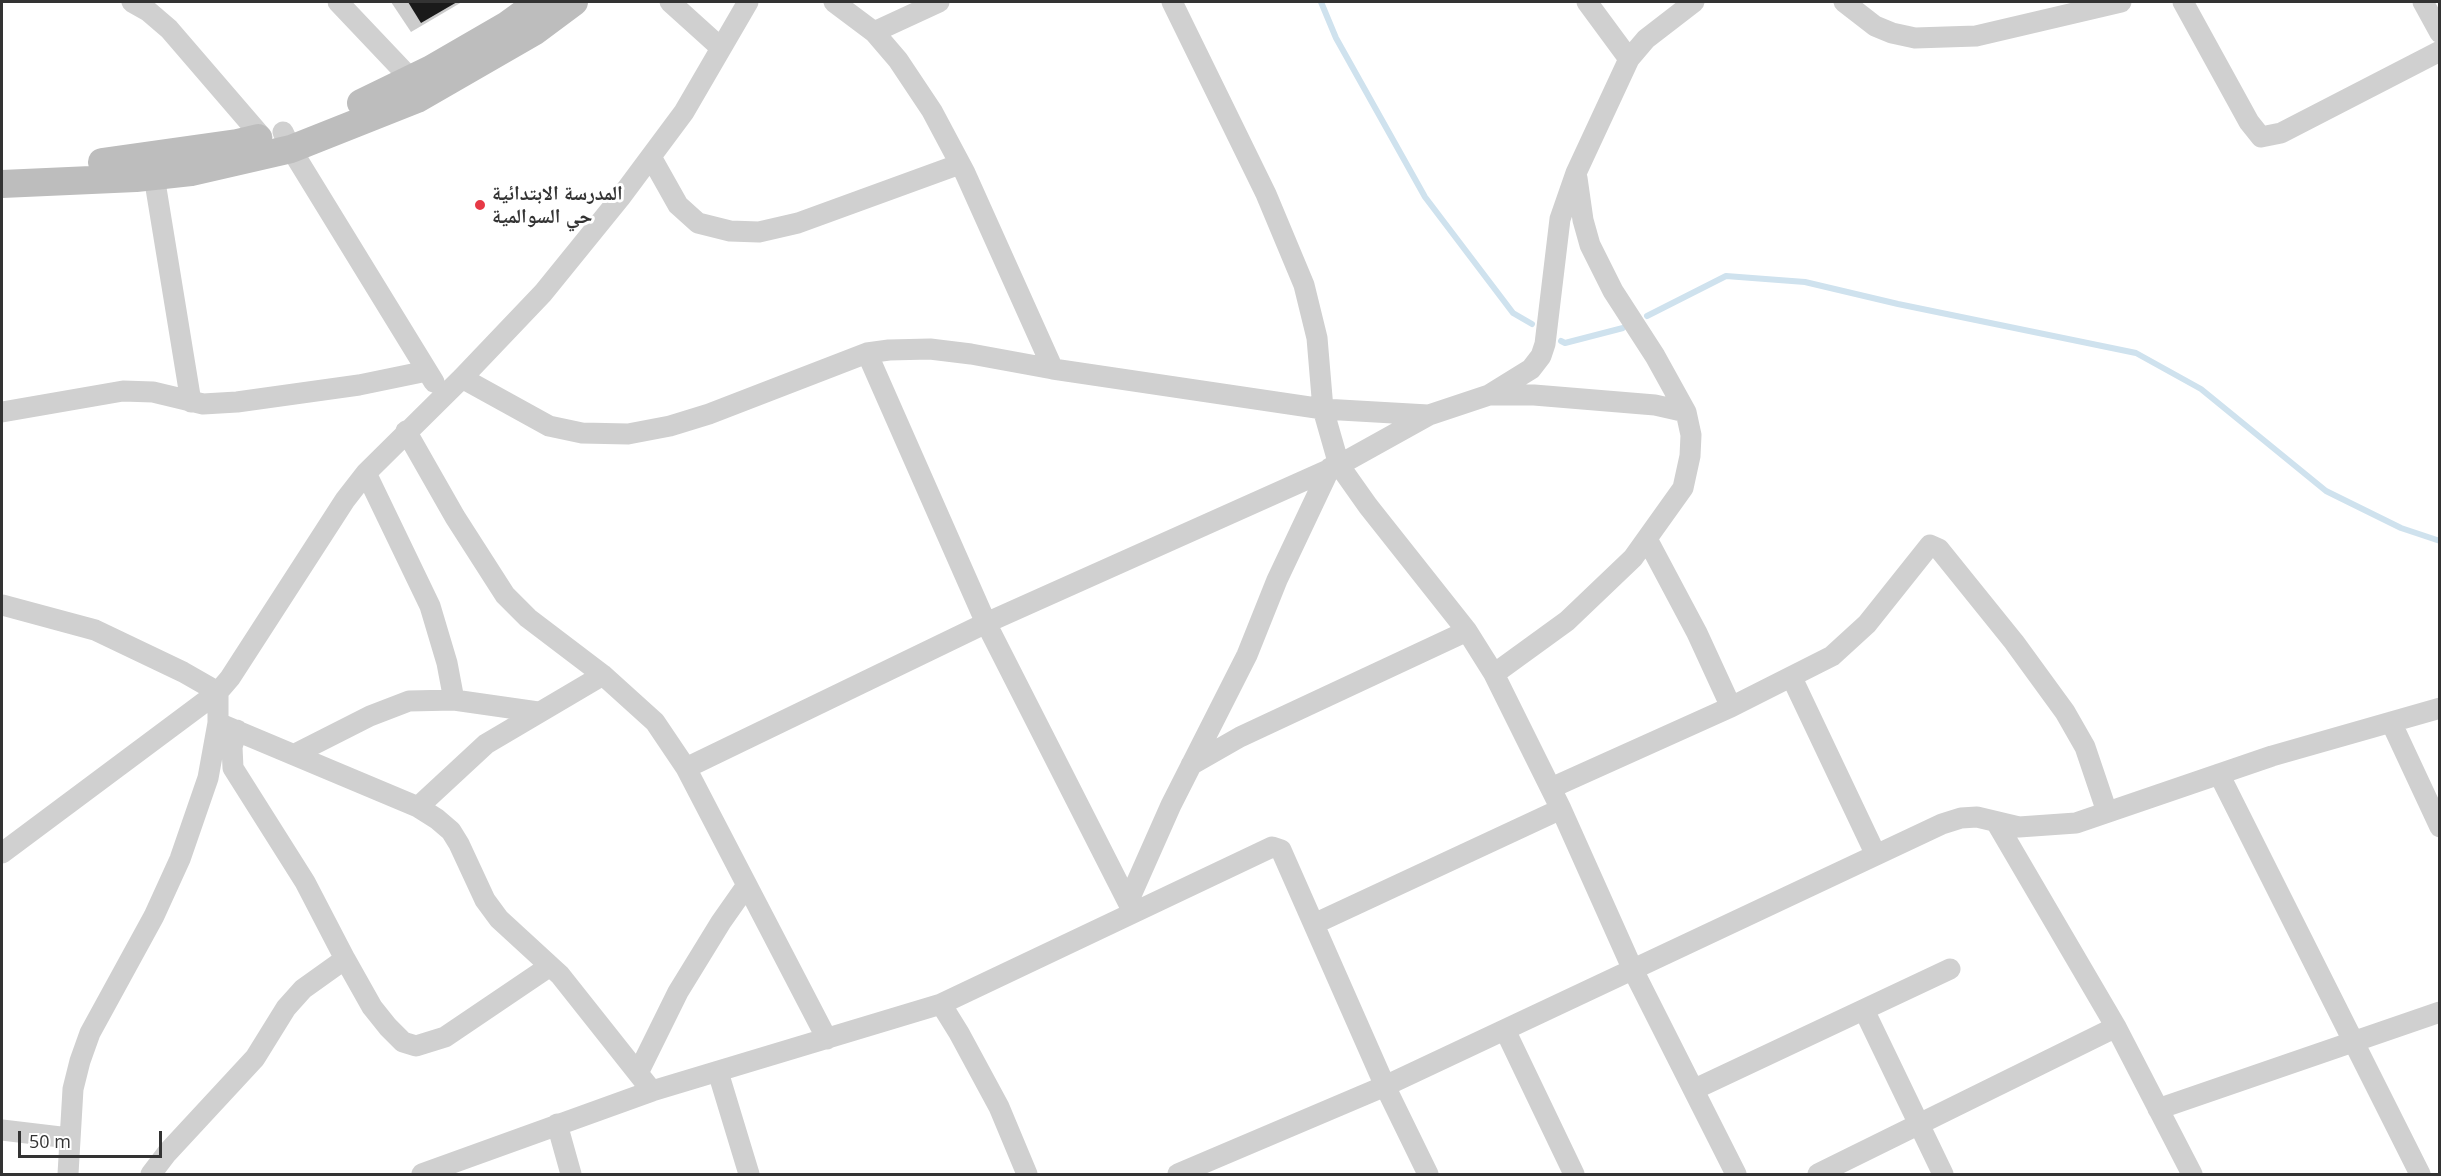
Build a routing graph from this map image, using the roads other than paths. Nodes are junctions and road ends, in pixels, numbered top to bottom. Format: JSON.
{"nodes":[{"id":1,"x":132,"y":2,"type":"edge"},
{"id":2,"x":338,"y":2,"type":"edge"},
{"id":3,"x":539,"y":2,"type":"edge"},
{"id":4,"x":574,"y":2,"type":"edge"},
{"id":5,"x":670,"y":2,"type":"edge"},
{"id":6,"x":748,"y":2,"type":"edge"},
{"id":7,"x":834,"y":2,"type":"edge"},
{"id":8,"x":939,"y":2,"type":"edge"},
{"id":9,"x":1172,"y":2,"type":"edge"},
{"id":10,"x":1587,"y":2,"type":"edge"},
{"id":11,"x":1694,"y":2,"type":"edge"},
{"id":12,"x":1844,"y":2,"type":"edge"},
{"id":13,"x":2121,"y":2,"type":"edge"},
{"id":14,"x":2183,"y":2,"type":"edge"},
{"id":15,"x":2423,"y":2,"type":"edge"},
{"id":16,"x":874,"y":32,"type":"junction"},
{"id":17,"x":2439,"y":33,"type":"edge"},
{"id":18,"x":721,"y":48,"type":"junction"},
{"id":19,"x":2439,"y":51,"type":"edge"},
{"id":20,"x":1629,"y":59,"type":"junction"},
{"id":21,"x":411,"y":79,"type":"junction"},
{"id":22,"x":278,"y":139,"type":"junction"},
{"id":23,"x":651,"y":157,"type":"junction"},
{"id":24,"x":960,"y":164,"type":"junction"},
{"id":25,"x":2,"y":166,"type":"edge"},
{"id":26,"x":1576,"y":173,"type":"junction"},
{"id":27,"x":154,"y":176,"type":"junction"},
{"id":28,"x":2,"y":184,"type":"edge"},
{"id":29,"x":867,"y":353,"type":"junction"},
{"id":30,"x":1053,"y":369,"type":"junction"},
{"id":31,"x":427,"y":371,"type":"junction"},
{"id":32,"x":462,"y":378,"type":"junction"},
{"id":33,"x":1489,"y":395,"type":"junction"},
{"id":34,"x":444,"y":397,"type":"junction"},
{"id":35,"x":191,"y":402,"type":"junction"},
{"id":36,"x":1323,"y":409,"type":"junction"},
{"id":37,"x":2,"y":412,"type":"edge"},
{"id":38,"x":1686,"y":412,"type":"junction"},
{"id":39,"x":1429,"y":415,"type":"junction"},
{"id":40,"x":406,"y":431,"type":"junction"},
{"id":41,"x":1335,"y":466,"type":"junction"},
{"id":42,"x":366,"y":473,"type":"junction"},
{"id":43,"x":1647,"y":539,"type":"junction"},
{"id":44,"x":2,"y":605,"type":"edge"},
{"id":45,"x":986,"y":623,"type":"junction"},
{"id":46,"x":1467,"y":631,"type":"junction"},
{"id":47,"x":1494,"y":674,"type":"junction"},
{"id":48,"x":603,"y":675,"type":"junction"},
{"id":49,"x":1792,"y":678,"type":"junction"},
{"id":50,"x":218,"y":692,"type":"junction"},
{"id":51,"x":454,"y":700,"type":"junction"},
{"id":52,"x":1731,"y":707,"type":"junction"},
{"id":53,"x":2439,"y":708,"type":"edge"},
{"id":54,"x":538,"y":712,"type":"junction"},
{"id":55,"x":2391,"y":722,"type":"junction"},
{"id":56,"x":227,"y":727,"type":"junction"},
{"id":57,"x":295,"y":754,"type":"junction"},
{"id":58,"x":1191,"y":765,"type":"junction"},
{"id":59,"x":686,"y":768,"type":"junction"},
{"id":60,"x":2219,"y":774,"type":"junction"},
{"id":61,"x":1551,"y":788,"type":"junction"},
{"id":62,"x":418,"y":807,"type":"junction"},
{"id":63,"x":1561,"y":809,"type":"junction"},
{"id":64,"x":2108,"y":812,"type":"junction"},
{"id":65,"x":1996,"y":822,"type":"junction"},
{"id":66,"x":2439,"y":827,"type":"edge"},
{"id":67,"x":2,"y":853,"type":"edge"},
{"id":68,"x":1875,"y":853,"type":"junction"},
{"id":69,"x":747,"y":885,"type":"junction"},
{"id":70,"x":1131,"y":907,"type":"junction"},
{"id":71,"x":1314,"y":924,"type":"junction"},
{"id":72,"x":345,"y":959,"type":"junction"},
{"id":73,"x":550,"y":966,"type":"junction"},
{"id":74,"x":1950,"y":969,"type":"dead end"},
{"id":75,"x":1633,"y":970,"type":"junction"},
{"id":76,"x":941,"y":1004,"type":"junction"},
{"id":77,"x":1864,"y":1010,"type":"junction"},
{"id":78,"x":2439,"y":1012,"type":"edge"},
{"id":79,"x":2116,"y":1027,"type":"junction"},
{"id":80,"x":1505,"y":1030,"type":"junction"},
{"id":81,"x":827,"y":1039,"type":"junction"},
{"id":82,"x":2352,"y":1042,"type":"junction"},
{"id":83,"x":718,"y":1072,"type":"junction"},
{"id":84,"x":638,"y":1073,"type":"junction"},
{"id":85,"x":1385,"y":1086,"type":"junction"},
{"id":86,"x":1695,"y":1089,"type":"junction"},
{"id":87,"x":652,"y":1091,"type":"junction"},
{"id":88,"x":2158,"y":1109,"type":"junction"},
{"id":89,"x":557,"y":1124,"type":"junction"},
{"id":90,"x":1920,"y":1124,"type":"junction"},
{"id":91,"x":2,"y":1130,"type":"edge"},
{"id":92,"x":69,"y":1138,"type":"junction"},
{"id":93,"x":68,"y":1174,"type":"edge"},
{"id":94,"x":151,"y":1174,"type":"edge"},
{"id":95,"x":422,"y":1174,"type":"edge"},
{"id":96,"x":571,"y":1174,"type":"edge"},
{"id":97,"x":749,"y":1174,"type":"edge"},
{"id":98,"x":1027,"y":1174,"type":"edge"},
{"id":99,"x":1178,"y":1174,"type":"edge"},
{"id":100,"x":1428,"y":1174,"type":"edge"},
{"id":101,"x":1574,"y":1174,"type":"edge"},
{"id":102,"x":1736,"y":1174,"type":"edge"},
{"id":103,"x":1818,"y":1174,"type":"edge"},
{"id":104,"x":1943,"y":1174,"type":"edge"},
{"id":105,"x":2192,"y":1174,"type":"edge"},
{"id":106,"x":2420,"y":1174,"type":"edge"}],
"edges":[{"from":1,"to":22,"type":"street"},
{"from":2,"to":21,"type":"street"},
{"from":3,"to":21,"type":"main road"},
{"from":4,"to":22,"type":"main road"},
{"from":5,"to":18,"type":"street"},
{"from":6,"to":18,"type":"street"},
{"from":7,"to":16,"type":"street"},
{"from":8,"to":16,"type":"street"},
{"from":9,"to":36,"type":"street"},
{"from":10,"to":20,"type":"street"},
{"from":11,"to":20,"type":"street"},
{"from":12,"to":13,"type":"street"},
{"from":14,"to":19,"type":"street"},
{"from":15,"to":17,"type":"street"},
{"from":16,"to":24,"type":"street"},
{"from":18,"to":23,"type":"street"},
{"from":20,"to":26,"type":"street"},
{"from":21,"to":22,"type":"main road"},
{"from":22,"to":25,"type":"main road"},
{"from":22,"to":27,"type":"main road"},
{"from":22,"to":31,"type":"street"},
{"from":23,"to":24,"type":"street"},
{"from":23,"to":32,"type":"street"},
{"from":24,"to":30,"type":"street"},
{"from":26,"to":33,"type":"street"},
{"from":26,"to":38,"type":"street"},
{"from":27,"to":28,"type":"main road"},
{"from":27,"to":35,"type":"street"},
{"from":29,"to":30,"type":"street"},
{"from":29,"to":32,"type":"street"},
{"from":29,"to":45,"type":"street"},
{"from":30,"to":36,"type":"street"},
{"from":31,"to":34,"type":"street"},
{"from":31,"to":35,"type":"street"},
{"from":32,"to":34,"type":"street"},
{"from":33,"to":38,"type":"street"},
{"from":33,"to":39,"type":"street"},
{"from":34,"to":40,"type":"street"},
{"from":35,"to":37,"type":"street"},
{"from":36,"to":39,"type":"street"},
{"from":36,"to":41,"type":"street"},
{"from":38,"to":43,"type":"street"},
{"from":39,"to":41,"type":"street"},
{"from":40,"to":42,"type":"street"},
{"from":40,"to":48,"type":"street"},
{"from":41,"to":45,"type":"street"},
{"from":41,"to":46,"type":"street"},
{"from":41,"to":58,"type":"street"},
{"from":42,"to":50,"type":"street"},
{"from":42,"to":51,"type":"street"},
{"from":43,"to":47,"type":"street"},
{"from":43,"to":52,"type":"street"},
{"from":44,"to":50,"type":"street"},
{"from":45,"to":59,"type":"street"},
{"from":45,"to":70,"type":"street"},
{"from":46,"to":47,"type":"street"},
{"from":46,"to":58,"type":"street"},
{"from":47,"to":61,"type":"street"},
{"from":48,"to":54,"type":"street"},
{"from":48,"to":59,"type":"street"},
{"from":49,"to":52,"type":"street"},
{"from":49,"to":64,"type":"street"},
{"from":49,"to":68,"type":"street"},
{"from":50,"to":56,"type":"street"},
{"from":50,"to":67,"type":"street"},
{"from":51,"to":54,"type":"street"},
{"from":51,"to":57,"type":"street"},
{"from":52,"to":61,"type":"street"},
{"from":53,"to":55,"type":"street"},
{"from":54,"to":62,"type":"street"},
{"from":55,"to":60,"type":"street"},
{"from":55,"to":66,"type":"street"},
{"from":56,"to":57,"type":"street"},
{"from":56,"to":72,"type":"street"},
{"from":56,"to":92,"type":"street"},
{"from":57,"to":62,"type":"street"},
{"from":58,"to":70,"type":"street"},
{"from":59,"to":69,"type":"street"},
{"from":60,"to":64,"type":"street"},
{"from":60,"to":82,"type":"street"},
{"from":61,"to":63,"type":"street"},
{"from":62,"to":73,"type":"street"},
{"from":63,"to":71,"type":"street"},
{"from":63,"to":75,"type":"street"},
{"from":64,"to":65,"type":"street"},
{"from":65,"to":68,"type":"street"},
{"from":65,"to":79,"type":"street"},
{"from":68,"to":75,"type":"street"},
{"from":69,"to":81,"type":"street"},
{"from":69,"to":84,"type":"street"},
{"from":70,"to":71,"type":"street"},
{"from":70,"to":76,"type":"street"},
{"from":71,"to":85,"type":"street"},
{"from":72,"to":73,"type":"street"},
{"from":72,"to":94,"type":"street"},
{"from":73,"to":84,"type":"street"},
{"from":74,"to":77,"type":"street"},
{"from":75,"to":80,"type":"street"},
{"from":75,"to":86,"type":"street"},
{"from":76,"to":81,"type":"street"},
{"from":76,"to":98,"type":"street"},
{"from":77,"to":86,"type":"street"},
{"from":77,"to":90,"type":"street"},
{"from":78,"to":82,"type":"street"},
{"from":79,"to":88,"type":"street"},
{"from":79,"to":90,"type":"street"},
{"from":80,"to":85,"type":"street"},
{"from":80,"to":101,"type":"street"},
{"from":81,"to":83,"type":"street"},
{"from":82,"to":88,"type":"street"},
{"from":82,"to":106,"type":"street"},
{"from":83,"to":87,"type":"street"},
{"from":83,"to":97,"type":"street"},
{"from":84,"to":87,"type":"street"},
{"from":85,"to":99,"type":"street"},
{"from":85,"to":100,"type":"street"},
{"from":86,"to":102,"type":"street"},
{"from":87,"to":89,"type":"street"},
{"from":88,"to":105,"type":"street"},
{"from":89,"to":95,"type":"street"},
{"from":89,"to":96,"type":"street"},
{"from":90,"to":103,"type":"street"},
{"from":90,"to":104,"type":"street"},
{"from":91,"to":92,"type":"street"},
{"from":92,"to":93,"type":"street"}]}
